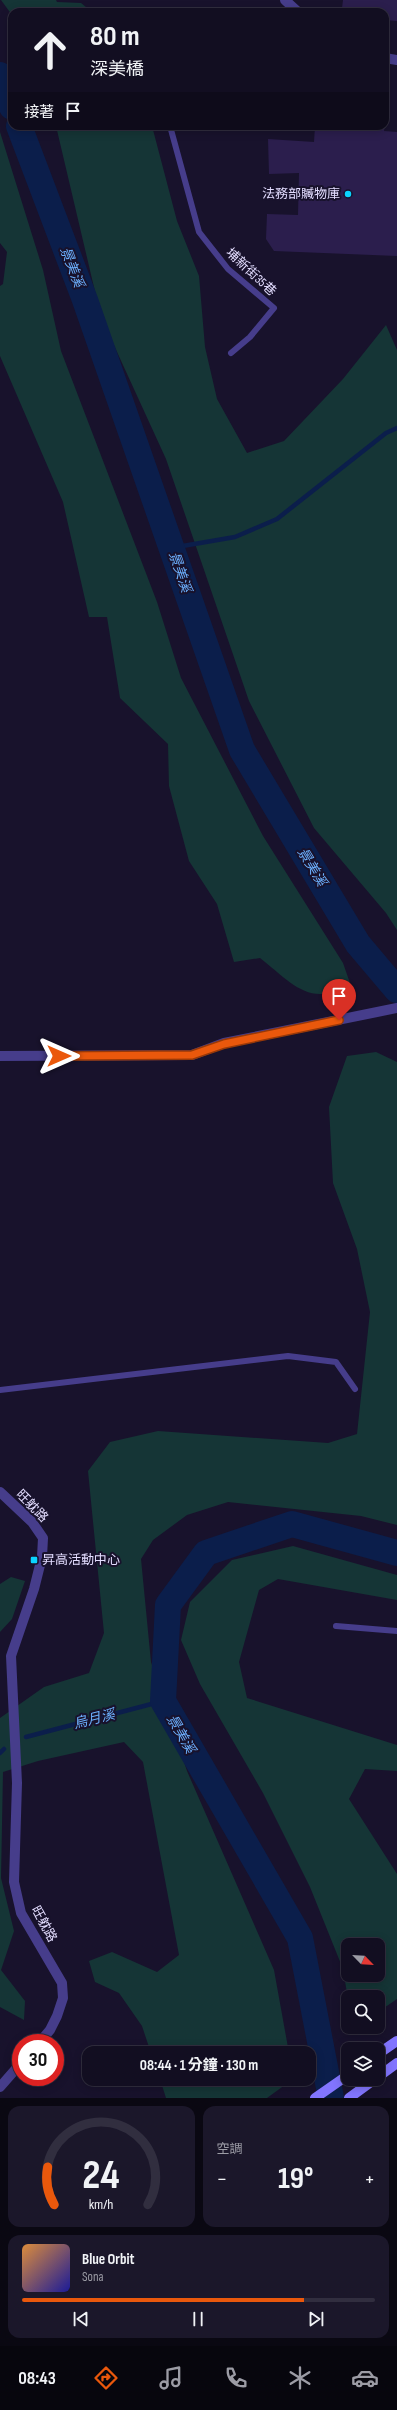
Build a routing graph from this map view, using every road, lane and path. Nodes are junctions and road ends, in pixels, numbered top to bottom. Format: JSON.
{"nodes":[{"id":1,"x":285,"y":0,"type":"edge"},
{"id":2,"x":294,"y":8,"type":"edge"},
{"id":3,"x":171,"y":130,"type":"edge"},
{"id":4,"x":231,"y":353,"type":"dead end"},
{"id":5,"x":397,"y":1008,"type":"edge"},
{"id":6,"x":0,"y":1056,"type":"edge"},
{"id":7,"x":355,"y":1389,"type":"dead end"},
{"id":8,"x":0,"y":1390,"type":"edge"},
{"id":9,"x":0,"y":1492,"type":"edge"},
{"id":10,"x":336,"y":1626,"type":"dead end"},
{"id":11,"x":397,"y":1631,"type":"edge"},
{"id":12,"x":47,"y":2034,"type":"edge"},
{"id":13,"x":397,"y":2041,"type":"edge"},
{"id":14,"x":385,"y":2049,"type":"edge"},
{"id":15,"x":397,"y":2063,"type":"edge"},
{"id":16,"x":385,"y":2072,"type":"edge"},
{"id":17,"x":12,"y":2073,"type":"edge"},
{"id":18,"x":341,"y":2080,"type":"edge"},
{"id":19,"x":365,"y":2086,"type":"edge"},
{"id":20,"x":0,"y":2087,"type":"edge"},
{"id":21,"x":315,"y":2098,"type":"edge"},
{"id":22,"x":349,"y":2098,"type":"edge"}],
"edges":[{"from":1,"to":2,"type":"street"},
{"from":3,"to":4,"type":"lane","name":"埔新街35巷"},
{"from":5,"to":6,"type":"street"},
{"from":7,"to":8,"type":"lane"},
{"from":9,"to":12,"type":"street","name":"旺躭路"},
{"from":10,"to":11,"type":"lane"},
{"from":13,"to":14,"type":"main road"},
{"from":15,"to":16,"type":"main road"},
{"from":17,"to":20,"type":"street"},
{"from":18,"to":21,"type":"main road"},
{"from":19,"to":22,"type":"main road"}]}
